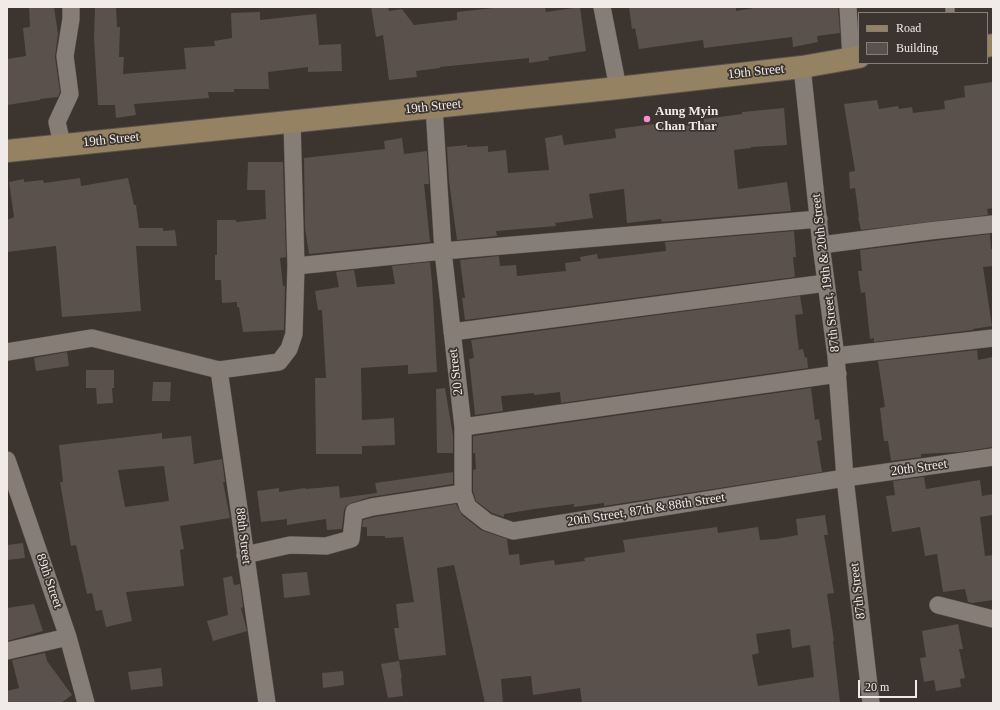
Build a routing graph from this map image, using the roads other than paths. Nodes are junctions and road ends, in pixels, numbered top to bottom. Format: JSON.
{"nodes":[{"id":1,"x":71,"y":7,"type":"edge"},
{"id":2,"x":602,"y":7,"type":"edge"},
{"id":3,"x":848,"y":7,"type":"edge"},
{"id":4,"x":855,"y":58,"type":"edge"},
{"id":5,"x":802,"y":67,"type":"junction"},
{"id":6,"x":618,"y":88,"type":"junction"},
{"id":7,"x":434,"y":107,"type":"junction"},
{"id":8,"x":292,"y":121,"type":"junction"},
{"id":9,"x":62,"y":144,"type":"junction"},
{"id":10,"x":7,"y":151,"type":"edge"},
{"id":11,"x":819,"y":219,"type":"junction"},
{"id":12,"x":993,"y":224,"type":"edge"},
{"id":13,"x":821,"y":245,"type":"junction"},
{"id":14,"x":443,"y":251,"type":"junction"},
{"id":15,"x":296,"y":266,"type":"junction"},
{"id":16,"x":826,"y":283,"type":"junction"},
{"id":17,"x":452,"y":332,"type":"junction"},
{"id":18,"x":993,"y":338,"type":"edge"},
{"id":19,"x":7,"y":352,"type":"edge"},
{"id":20,"x":836,"y":356,"type":"junction"},
{"id":21,"x":219,"y":370,"type":"junction"},
{"id":22,"x":838,"y":374,"type":"junction"},
{"id":23,"x":462,"y":426,"type":"junction"},
{"id":24,"x":993,"y":457,"type":"edge"},
{"id":25,"x":7,"y":460,"type":"edge"},
{"id":26,"x":845,"y":478,"type":"junction"},
{"id":27,"x":463,"y":493,"type":"junction"},
{"id":28,"x":245,"y":555,"type":"junction"},
{"id":29,"x":938,"y":605,"type":"dead end"},
{"id":30,"x":993,"y":619,"type":"edge"},
{"id":31,"x":68,"y":637,"type":"junction"},
{"id":32,"x":7,"y":651,"type":"edge"},
{"id":33,"x":86,"y":703,"type":"edge"},
{"id":34,"x":268,"y":703,"type":"edge"},
{"id":35,"x":871,"y":703,"type":"edge"}],
"edges":[{"from":1,"to":9,"type":"street"},
{"from":2,"to":6,"type":"street"},
{"from":3,"to":4,"type":"street"},
{"from":4,"to":5,"type":"street","name":"19th Street"},
{"from":5,"to":6,"type":"street","name":"19th Street"},
{"from":5,"to":11,"type":"street","name":"87th Street, 19th & 20th Street"},
{"from":6,"to":7,"type":"street","name":"19th Street"},
{"from":7,"to":8,"type":"street","name":"19th Street"},
{"from":7,"to":14,"type":"street","name":"20 Street"},
{"from":8,"to":9,"type":"street","name":"19th Street"},
{"from":8,"to":15,"type":"street"},
{"from":9,"to":10,"type":"street","name":"19th Street"},
{"from":11,"to":13,"type":"street","name":"87th Street, 19th & 20th Street"},
{"from":11,"to":14,"type":"street"},
{"from":12,"to":13,"type":"street"},
{"from":13,"to":16,"type":"street","name":"87th Street, 19th & 20th Street"},
{"from":14,"to":15,"type":"street"},
{"from":14,"to":17,"type":"street","name":"20 Street"},
{"from":15,"to":21,"type":"street"},
{"from":16,"to":17,"type":"street"},
{"from":16,"to":20,"type":"street","name":"87th Street, 19th & 20th Street"},
{"from":17,"to":23,"type":"street","name":"20 Street"},
{"from":18,"to":20,"type":"street"},
{"from":19,"to":21,"type":"street"},
{"from":20,"to":22,"type":"street","name":"87th Street, 19th & 20th Street"},
{"from":21,"to":28,"type":"street","name":"88th Street"},
{"from":22,"to":23,"type":"street"},
{"from":22,"to":26,"type":"street","name":"87th Street, 19th & 20th Street"},
{"from":23,"to":27,"type":"street","name":"20 Street"},
{"from":24,"to":26,"type":"street","name":"20th Street"},
{"from":25,"to":31,"type":"street","name":"89th Street"},
{"from":26,"to":27,"type":"street","name":"20th Street, 87th & 88th Street"},
{"from":26,"to":35,"type":"street","name":"87th Street"},
{"from":27,"to":28,"type":"street"},
{"from":28,"to":34,"type":"street","name":"88th Street"},
{"from":29,"to":30,"type":"street"},
{"from":31,"to":32,"type":"street"},
{"from":31,"to":33,"type":"street","name":"89th Street"}]}
